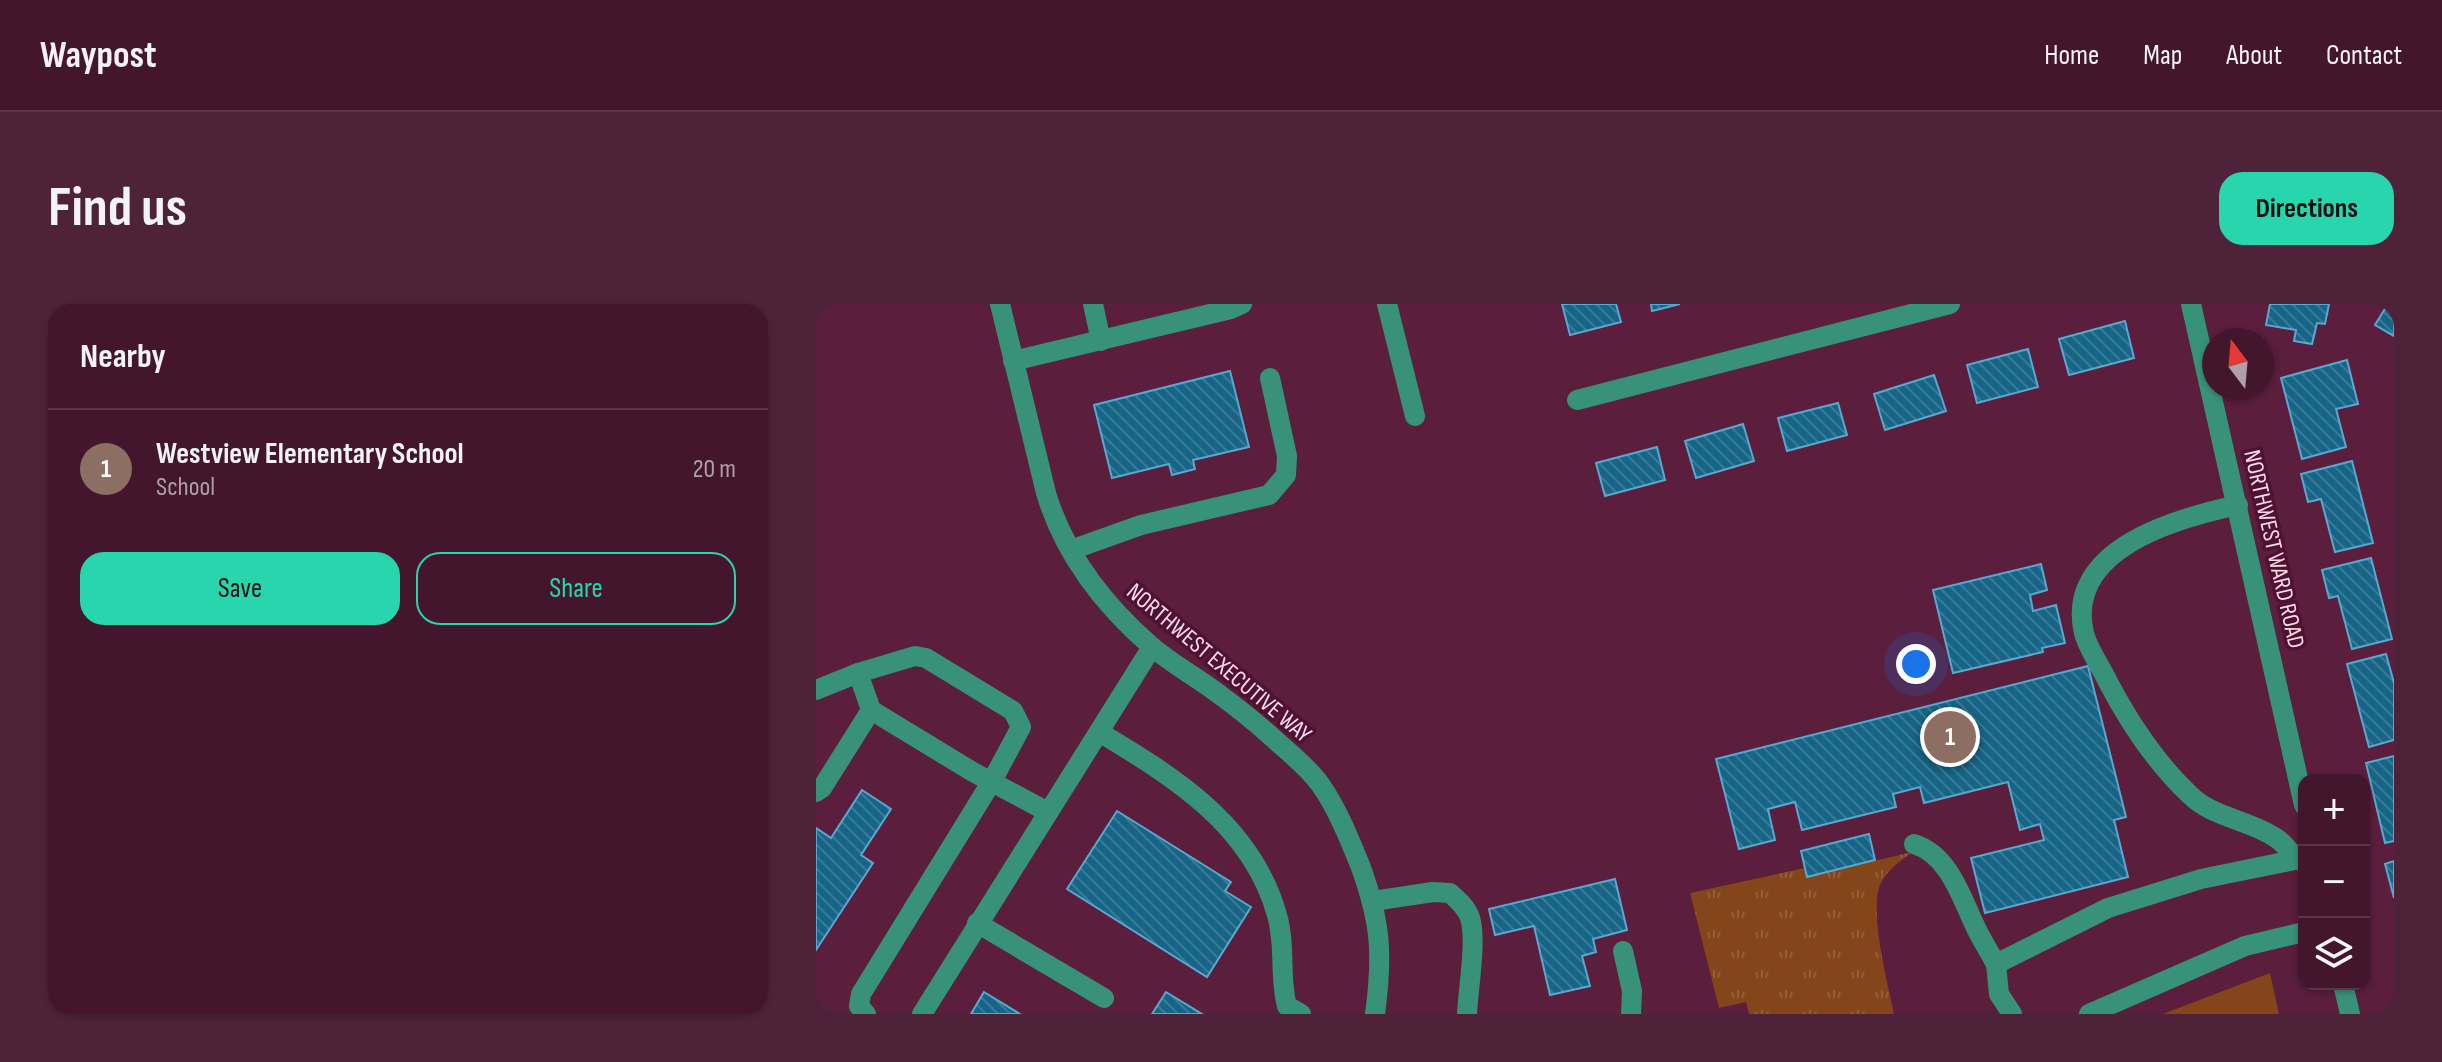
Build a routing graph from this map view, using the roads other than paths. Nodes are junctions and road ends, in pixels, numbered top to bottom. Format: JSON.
{"nodes":[{"id":1,"x":1000,"y":304,"type":"edge"},
{"id":2,"x":1093,"y":304,"type":"edge"},
{"id":3,"x":1242,"y":304,"type":"edge"},
{"id":4,"x":1387,"y":304,"type":"edge"},
{"id":5,"x":1950,"y":304,"type":"edge"},
{"id":6,"x":2191,"y":304,"type":"edge"},
{"id":7,"x":1101,"y":341,"type":"junction"},
{"id":8,"x":1013,"y":361,"type":"junction"},
{"id":9,"x":1270,"y":378,"type":"dead end"},
{"id":10,"x":1577,"y":400,"type":"dead end"},
{"id":11,"x":1415,"y":416,"type":"dead end"},
{"id":12,"x":2238,"y":505,"type":"junction"},
{"id":13,"x":1071,"y":550,"type":"junction"},
{"id":14,"x":1152,"y":647,"type":"junction"},
{"id":15,"x":858,"y":673,"type":"junction"},
{"id":16,"x":816,"y":690,"type":"edge"},
{"id":17,"x":871,"y":710,"type":"junction"},
{"id":18,"x":1099,"y":732,"type":"junction"},
{"id":19,"x":2298,"y":778,"type":"edge"},
{"id":20,"x":992,"y":781,"type":"junction"},
{"id":21,"x":816,"y":792,"type":"edge"},
{"id":22,"x":1048,"y":812,"type":"junction"},
{"id":23,"x":1914,"y":844,"type":"dead end"},
{"id":24,"x":2298,"y":856,"type":"edge"},
{"id":25,"x":2298,"y":860,"type":"edge"},
{"id":26,"x":1373,"y":901,"type":"junction"},
{"id":27,"x":977,"y":923,"type":"junction"},
{"id":28,"x":2298,"y":933,"type":"edge"},
{"id":29,"x":1623,"y":951,"type":"dead end"},
{"id":30,"x":1996,"y":964,"type":"junction"},
{"id":31,"x":2344,"y":990,"type":"edge"},
{"id":32,"x":1104,"y":998,"type":"dead end"},
{"id":33,"x":866,"y":1014,"type":"edge"},
{"id":34,"x":922,"y":1014,"type":"edge"},
{"id":35,"x":1301,"y":1014,"type":"edge"},
{"id":36,"x":1375,"y":1014,"type":"edge"},
{"id":37,"x":1467,"y":1014,"type":"edge"},
{"id":38,"x":1631,"y":1014,"type":"edge"},
{"id":39,"x":2012,"y":1014,"type":"edge"},
{"id":40,"x":2089,"y":1014,"type":"edge"},
{"id":41,"x":2350,"y":1014,"type":"edge"}],
"edges":[{"from":1,"to":8,"type":"street","name":"NORTHWEST EXECUTIVE WAY"},
{"from":2,"to":7,"type":"street"},
{"from":3,"to":7,"type":"street"},
{"from":4,"to":11,"type":"street"},
{"from":5,"to":10,"type":"street"},
{"from":6,"to":12,"type":"street","name":"NORTHWEST WARD ROAD"},
{"from":7,"to":8,"type":"street"},
{"from":8,"to":13,"type":"street","name":"NORTHWEST EXECUTIVE WAY"},
{"from":9,"to":13,"type":"street"},
{"from":12,"to":19,"type":"street","name":"NORTHWEST WARD ROAD"},
{"from":12,"to":24,"type":"street"},
{"from":13,"to":14,"type":"street","name":"NORTHWEST EXECUTIVE WAY"},
{"from":14,"to":18,"type":"street"},
{"from":14,"to":26,"type":"street","name":"NORTHWEST EXECUTIVE WAY"},
{"from":15,"to":16,"type":"street"},
{"from":15,"to":17,"type":"street"},
{"from":15,"to":20,"type":"street"},
{"from":17,"to":20,"type":"street"},
{"from":17,"to":21,"type":"street"},
{"from":18,"to":22,"type":"street"},
{"from":18,"to":35,"type":"street"},
{"from":20,"to":22,"type":"street"},
{"from":20,"to":33,"type":"street"},
{"from":22,"to":27,"type":"street"},
{"from":23,"to":30,"type":"street"},
{"from":25,"to":30,"type":"street"},
{"from":26,"to":36,"type":"street","name":"NORTHWEST EXECUTIVE WAY"},
{"from":26,"to":37,"type":"street"},
{"from":27,"to":32,"type":"street"},
{"from":27,"to":34,"type":"street"},
{"from":28,"to":40,"type":"street"},
{"from":29,"to":38,"type":"street"},
{"from":30,"to":39,"type":"street"},
{"from":31,"to":41,"type":"street"}]}
